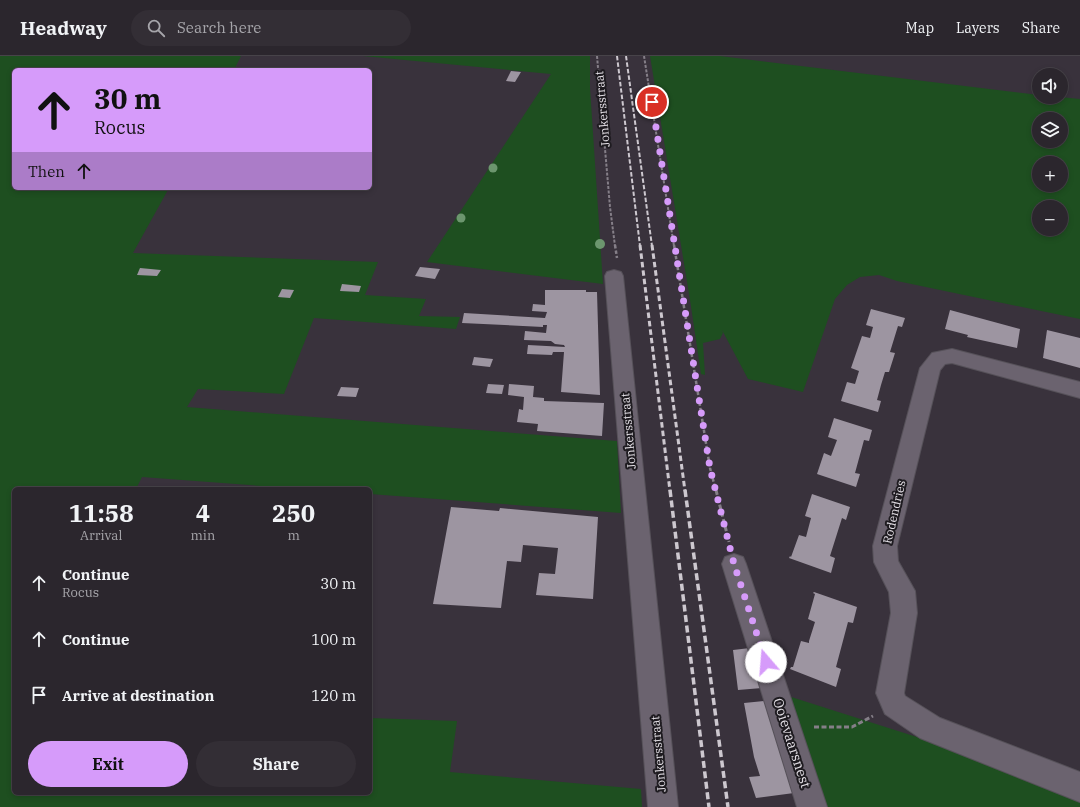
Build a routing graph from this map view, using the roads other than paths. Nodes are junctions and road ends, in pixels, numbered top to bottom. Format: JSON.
{"nodes":[{"id":1,"x":614,"y":276,"type":"road end"},
{"id":2,"x":1080,"y":390,"type":"edge"},
{"id":3,"x":734,"y":564,"type":"road end"},
{"id":4,"x":1080,"y":787,"type":"edge"},
{"id":5,"x":663,"y":807,"type":"edge"},
{"id":6,"x":812,"y":807,"type":"edge"}],
"edges":[{"from":1,"to":5,"type":"street","name":"Jonkersstraat"},
{"from":2,"to":4,"type":"street","name":"Rodendries"},
{"from":3,"to":6,"type":"street","name":"Ooievaarsnest"}]}
